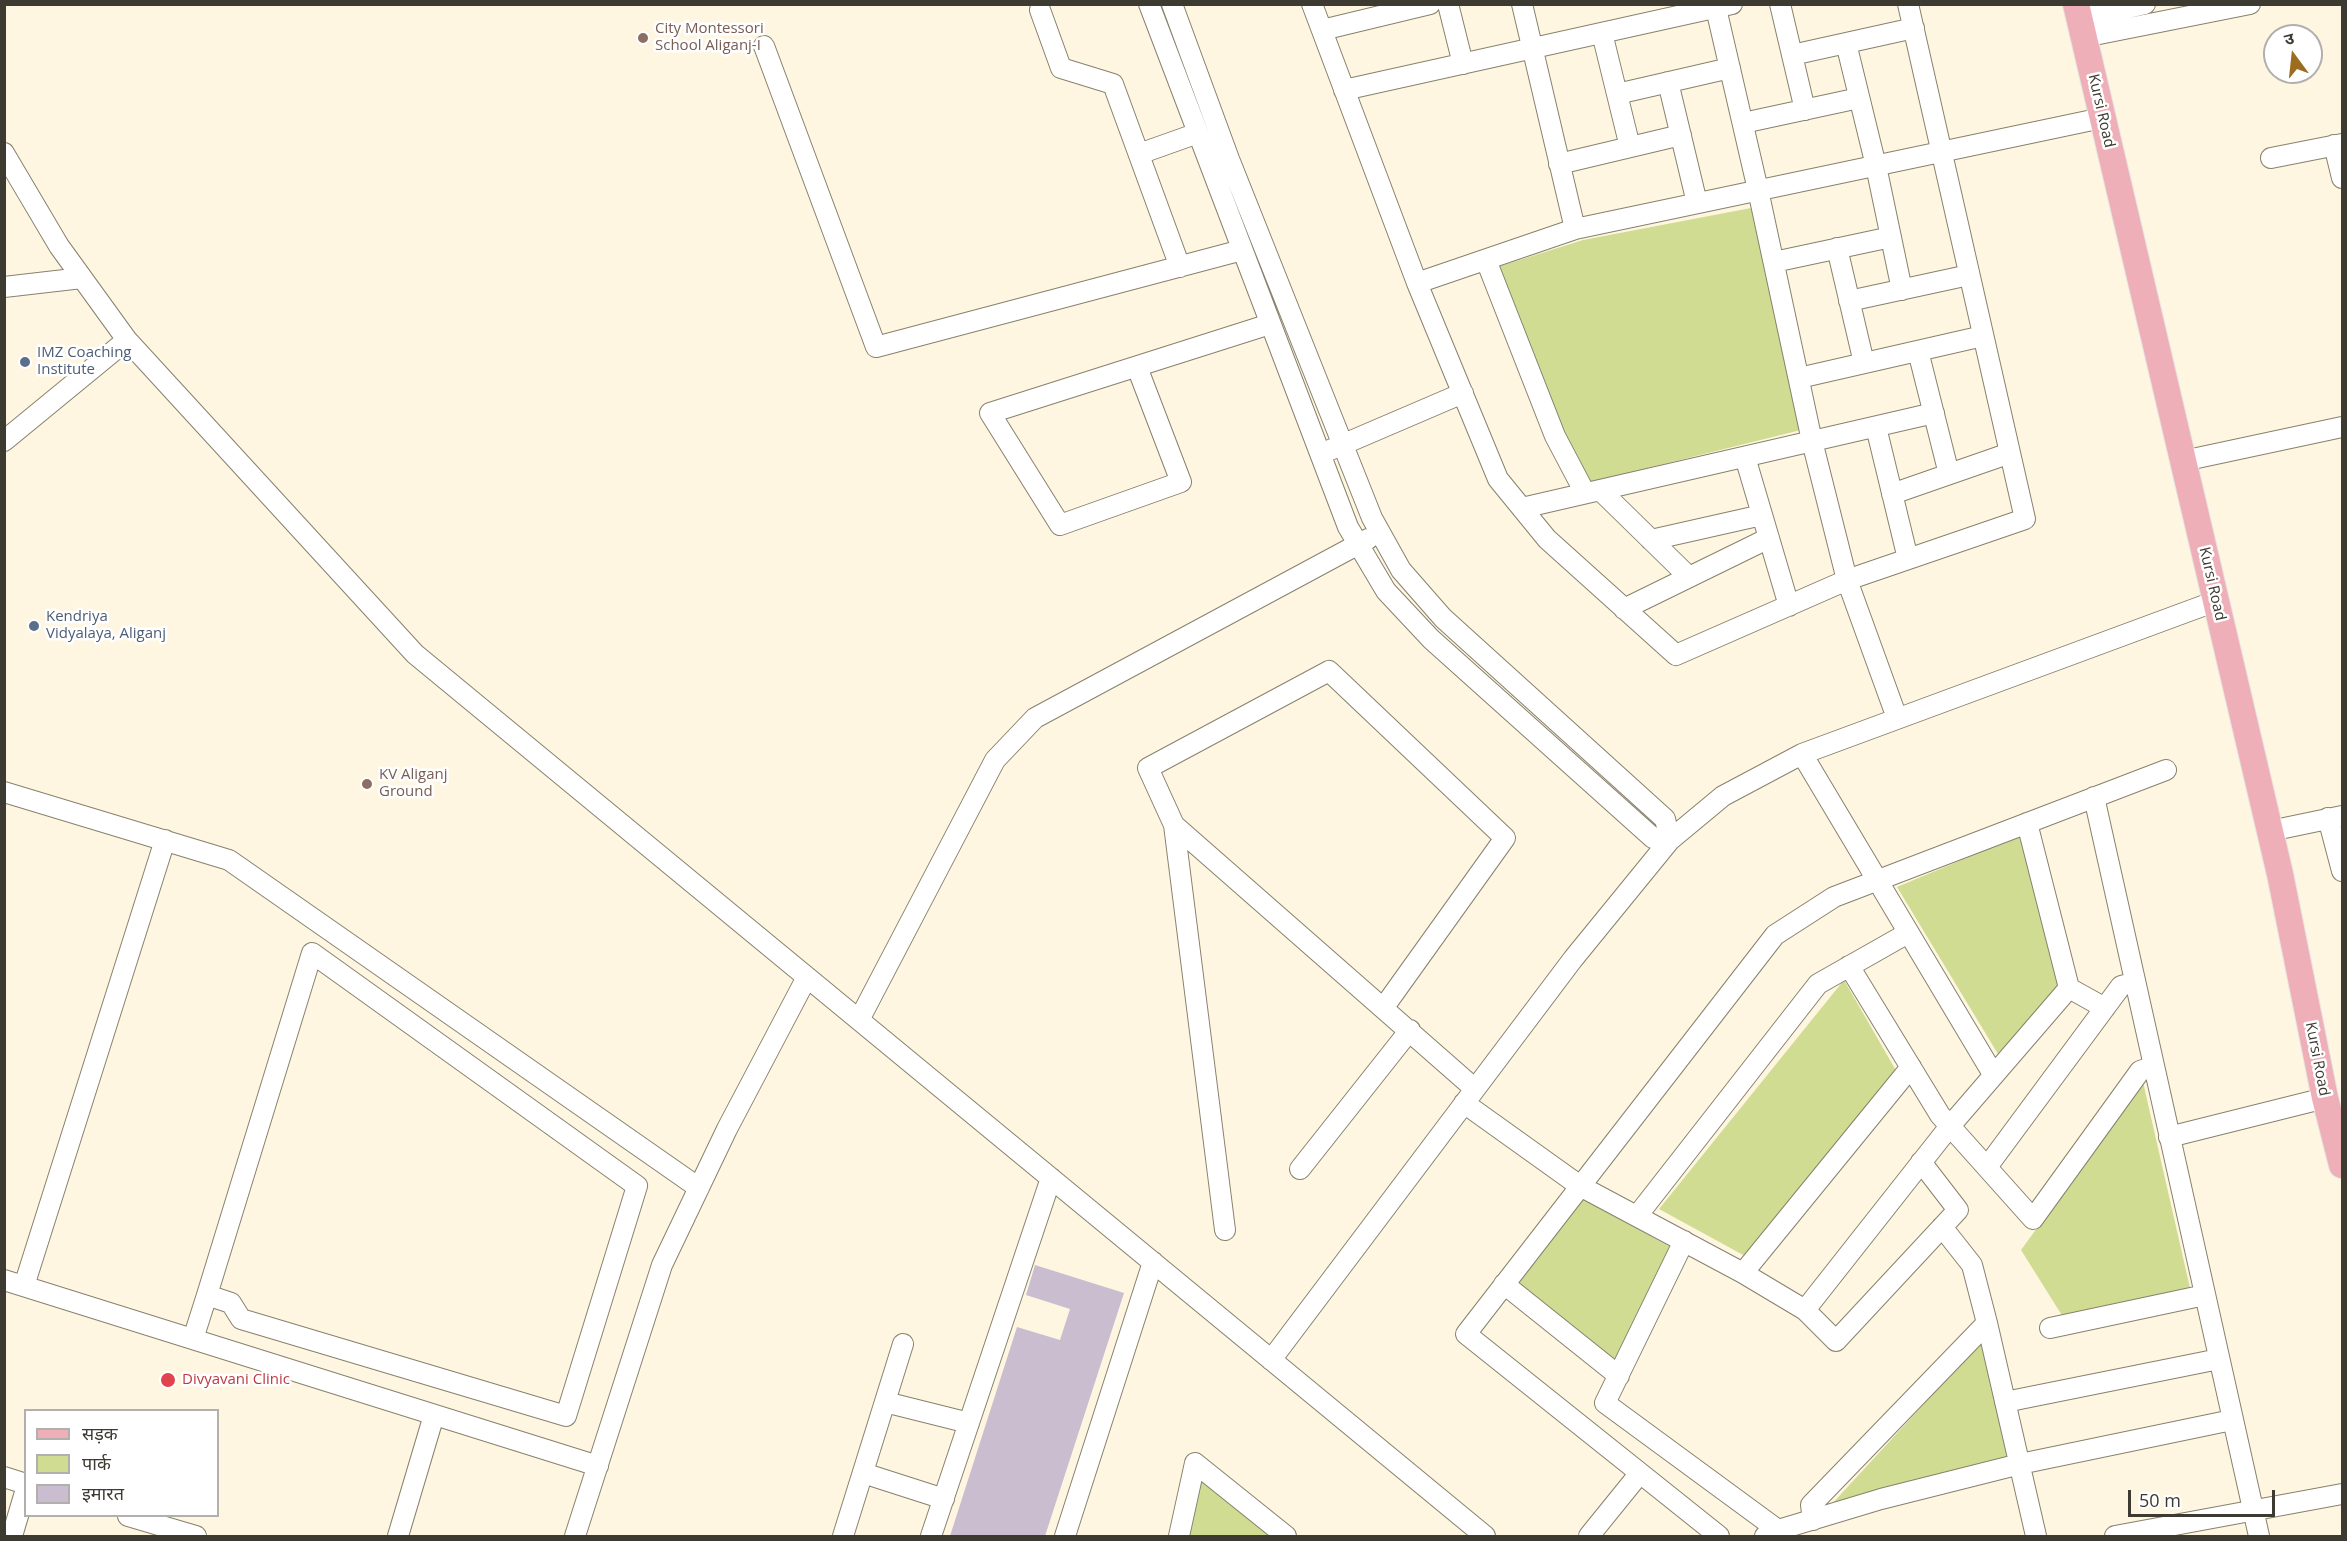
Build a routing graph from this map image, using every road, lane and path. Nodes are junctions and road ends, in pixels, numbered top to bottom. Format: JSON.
{"nodes":[{"id":1,"x":1149,"y":4,"type":"edge"},
{"id":2,"x":1172,"y":4,"type":"edge"},
{"id":3,"x":1312,"y":4,"type":"edge"},
{"id":4,"x":1430,"y":4,"type":"edge"},
{"id":5,"x":1448,"y":4,"type":"edge"},
{"id":6,"x":1522,"y":4,"type":"edge"},
{"id":7,"x":1780,"y":4,"type":"edge"},
{"id":8,"x":1908,"y":4,"type":"edge"},
{"id":9,"x":2145,"y":4,"type":"edge"},
{"id":10,"x":2250,"y":4,"type":"edge"},
{"id":11,"x":1721,"y":6,"type":"edge"},
{"id":12,"x":1040,"y":10,"type":"dead end"},
{"id":13,"x":1384,"y":10,"type":"edge"},
{"id":14,"x":1651,"y":13,"type":"edge"},
{"id":15,"x":2080,"y":20,"type":"edge"},
{"id":16,"x":1914,"y":28,"type":"junction"},
{"id":17,"x":1322,"y":30,"type":"junction"},
{"id":18,"x":1602,"y":33,"type":"junction"},
{"id":19,"x":1846,"y":44,"type":"junction"},
{"id":20,"x":764,"y":46,"type":"dead end"},
{"id":21,"x":1532,"y":48,"type":"junction"},
{"id":22,"x":1792,"y":55,"type":"junction"},
{"id":23,"x":1463,"y":64,"type":"junction"},
{"id":24,"x":1730,"y":68,"type":"junction"},
{"id":25,"x":1668,"y":82,"type":"junction"},
{"id":26,"x":1344,"y":90,"type":"junction"},
{"id":27,"x":1617,"y":94,"type":"junction"},
{"id":28,"x":1860,"y":98,"type":"junction"},
{"id":29,"x":1805,"y":110,"type":"junction"},
{"id":30,"x":2102,"y":118,"type":"junction"},
{"id":31,"x":1743,"y":123,"type":"junction"},
{"id":32,"x":1198,"y":133,"type":"junction"},
{"id":33,"x":1681,"y":135,"type":"junction"},
{"id":34,"x":2338,"y":145,"type":"edge"},
{"id":35,"x":1630,"y":147,"type":"junction"},
{"id":36,"x":1941,"y":152,"type":"junction"},
{"id":37,"x":4,"y":153,"type":"edge"},
{"id":38,"x":1139,"y":154,"type":"junction"},
{"id":39,"x":2271,"y":158,"type":"dead end"},
{"id":40,"x":1559,"y":164,"type":"junction"},
{"id":41,"x":1876,"y":166,"type":"junction"},
{"id":42,"x":2343,"y":178,"type":"edge"},
{"id":43,"x":1758,"y":190,"type":"junction"},
{"id":44,"x":1697,"y":203,"type":"junction"},
{"id":45,"x":1575,"y":229,"type":"junction"},
{"id":46,"x":1891,"y":237,"type":"junction"},
{"id":47,"x":1837,"y":248,"type":"junction"},
{"id":48,"x":1242,"y":250,"type":"junction"},
{"id":49,"x":1485,"y":260,"type":"junction"},
{"id":50,"x":1774,"y":262,"type":"junction"},
{"id":51,"x":1180,"y":267,"type":"junction"},
{"id":52,"x":1969,"y":275,"type":"junction"},
{"id":53,"x":82,"y":278,"type":"junction"},
{"id":54,"x":1418,"y":283,"type":"junction"},
{"id":55,"x":4,"y":287,"type":"edge"},
{"id":56,"x":1902,"y":290,"type":"junction"},
{"id":57,"x":1850,"y":301,"type":"junction"},
{"id":58,"x":1270,"y":324,"type":"junction"},
{"id":59,"x":1983,"y":336,"type":"junction"},
{"id":60,"x":127,"y":340,"type":"junction"},
{"id":61,"x":1918,"y":351,"type":"junction"},
{"id":62,"x":1864,"y":363,"type":"junction"},
{"id":63,"x":1137,"y":367,"type":"junction"},
{"id":64,"x":1799,"y":378,"type":"junction"},
{"id":65,"x":1463,"y":393,"type":"junction"},
{"id":66,"x":1934,"y":413,"type":"junction"},
{"id":67,"x":1876,"y":427,"type":"junction"},
{"id":68,"x":2343,"y":427,"type":"edge"},
{"id":69,"x":4,"y":441,"type":"edge"},
{"id":70,"x":1812,"y":441,"type":"junction"},
{"id":71,"x":1342,"y":445,"type":"junction"},
{"id":72,"x":2010,"y":453,"type":"junction"},
{"id":73,"x":1320,"y":454,"type":"junction"},
{"id":74,"x":1745,"y":457,"type":"junction"},
{"id":75,"x":2183,"y":461,"type":"junction"},
{"id":76,"x":1949,"y":474,"type":"junction"},
{"id":77,"x":1592,"y":492,"type":"junction"},
{"id":78,"x":1892,"y":494,"type":"junction"},
{"id":79,"x":1522,"y":508,"type":"junction"},
{"id":80,"x":1762,"y":514,"type":"junction"},
{"id":81,"x":1380,"y":532,"type":"junction"},
{"id":82,"x":1769,"y":538,"type":"junction"},
{"id":83,"x":1651,"y":540,"type":"junction"},
{"id":84,"x":1358,"y":544,"type":"junction"},
{"id":85,"x":1908,"y":560,"type":"junction"},
{"id":86,"x":1689,"y":577,"type":"junction"},
{"id":87,"x":1847,"y":580,"type":"junction"},
{"id":88,"x":2216,"y":601,"type":"junction"},
{"id":89,"x":1789,"y":606,"type":"junction"},
{"id":90,"x":1624,"y":609,"type":"junction"},
{"id":91,"x":1898,"y":718,"type":"junction"},
{"id":92,"x":1802,"y":754,"type":"junction"},
{"id":93,"x":2166,"y":770,"type":"dead end"},
{"id":94,"x":2094,"y":797,"type":"junction"},
{"id":95,"x":6,"y":798,"type":"edge"},
{"id":96,"x":2335,"y":817,"type":"edge"},
{"id":97,"x":2027,"y":823,"type":"junction"},
{"id":98,"x":1174,"y":825,"type":"junction"},
{"id":99,"x":2270,"y":831,"type":"junction"},
{"id":100,"x":165,"y":840,"type":"junction"},
{"id":101,"x":1670,"y":840,"type":"junction"},
{"id":102,"x":2343,"y":871,"type":"edge"},
{"id":103,"x":1877,"y":880,"type":"junction"},
{"id":104,"x":1908,"y":933,"type":"junction"},
{"id":105,"x":1849,"y":966,"type":"junction"},
{"id":106,"x":807,"y":977,"type":"junction"},
{"id":107,"x":2135,"y":982,"type":"junction"},
{"id":108,"x":2069,"y":988,"type":"junction"},
{"id":109,"x":1384,"y":1007,"type":"junction"},
{"id":110,"x":2105,"y":1008,"type":"junction"},
{"id":111,"x":859,"y":1020,"type":"junction"},
{"id":112,"x":1410,"y":1030,"type":"junction"},
{"id":113,"x":2154,"y":1066,"type":"junction"},
{"id":114,"x":1911,"y":1067,"type":"junction"},
{"id":115,"x":1993,"y":1074,"type":"junction"},
{"id":116,"x":1470,"y":1096,"type":"junction"},
{"id":117,"x":2325,"y":1098,"type":"junction"},
{"id":118,"x":1950,"y":1125,"type":"junction"},
{"id":119,"x":2169,"y":1137,"type":"junction"},
{"id":120,"x":1921,"y":1162,"type":"junction"},
{"id":121,"x":2342,"y":1162,"type":"edge"},
{"id":122,"x":1987,"y":1167,"type":"junction"},
{"id":123,"x":1300,"y":1169,"type":"dead end"},
{"id":124,"x":1051,"y":1178,"type":"junction"},
{"id":125,"x":1580,"y":1186,"type":"junction"},
{"id":126,"x":699,"y":1188,"type":"junction"},
{"id":127,"x":1637,"y":1216,"type":"junction"},
{"id":128,"x":1942,"y":1227,"type":"junction"},
{"id":129,"x":1224,"y":1230,"type":"dead end"},
{"id":130,"x":1684,"y":1241,"type":"junction"},
{"id":131,"x":1153,"y":1262,"type":"junction"},
{"id":132,"x":1743,"y":1273,"type":"junction"},
{"id":133,"x":4,"y":1280,"type":"edge"},
{"id":134,"x":1504,"y":1284,"type":"junction"},
{"id":135,"x":24,"y":1286,"type":"junction"},
{"id":136,"x":207,"y":1295,"type":"junction"},
{"id":137,"x":2205,"y":1295,"type":"junction"},
{"id":138,"x":1805,"y":1310,"type":"junction"},
{"id":139,"x":1987,"y":1323,"type":"junction"},
{"id":140,"x":2050,"y":1328,"type":"dead end"},
{"id":141,"x":193,"y":1339,"type":"junction"},
{"id":142,"x":903,"y":1344,"type":"dead end"},
{"id":143,"x":2219,"y":1359,"type":"junction"},
{"id":144,"x":1271,"y":1360,"type":"junction"},
{"id":145,"x":1619,"y":1376,"type":"junction"},
{"id":146,"x":885,"y":1402,"type":"junction"},
{"id":147,"x":2005,"y":1402,"type":"junction"},
{"id":148,"x":434,"y":1415,"type":"junction"},
{"id":149,"x":2232,"y":1420,"type":"junction"},
{"id":150,"x":969,"y":1423,"type":"junction"},
{"id":151,"x":2019,"y":1464,"type":"junction"},
{"id":152,"x":598,"y":1467,"type":"junction"},
{"id":153,"x":863,"y":1473,"type":"junction"},
{"id":154,"x":1640,"y":1473,"type":"junction"},
{"id":155,"x":4,"y":1477,"type":"edge"},
{"id":156,"x":24,"y":1483,"type":"edge"},
{"id":157,"x":2343,"y":1494,"type":"edge"},
{"id":158,"x":24,"y":1497,"type":"edge"},
{"id":159,"x":944,"y":1498,"type":"junction"},
{"id":160,"x":2253,"y":1510,"type":"junction"},
{"id":161,"x":134,"y":1517,"type":"edge"},
{"id":162,"x":1813,"y":1520,"type":"junction"},
{"id":163,"x":1772,"y":1533,"type":"edge"},
{"id":164,"x":12,"y":1536,"type":"edge"},
{"id":165,"x":196,"y":1536,"type":"edge"},
{"id":166,"x":398,"y":1536,"type":"edge"},
{"id":167,"x":575,"y":1536,"type":"edge"},
{"id":168,"x":843,"y":1536,"type":"edge"},
{"id":169,"x":931,"y":1536,"type":"edge"},
{"id":170,"x":1065,"y":1536,"type":"edge"},
{"id":171,"x":1179,"y":1536,"type":"edge"},
{"id":172,"x":1286,"y":1536,"type":"edge"},
{"id":173,"x":1485,"y":1536,"type":"edge"},
{"id":174,"x":1589,"y":1536,"type":"edge"},
{"id":175,"x":1719,"y":1536,"type":"edge"},
{"id":176,"x":2036,"y":1536,"type":"edge"},
{"id":177,"x":2115,"y":1536,"type":"edge"},
{"id":178,"x":2259,"y":1536,"type":"edge"}],
"edges":[{"from":1,"to":32,"type":"street"},
{"from":2,"to":71,"type":"street"},
{"from":3,"to":17,"type":"street"},
{"from":4,"to":13,"type":"street"},
{"from":5,"to":23,"type":"street"},
{"from":6,"to":21,"type":"street"},
{"from":7,"to":22,"type":"street"},
{"from":8,"to":16,"type":"street"},
{"from":9,"to":15,"type":"street"},
{"from":10,"to":15,"type":"street"},
{"from":11,"to":14,"type":"street"},
{"from":11,"to":24,"type":"street"},
{"from":12,"to":38,"type":"street"},
{"from":13,"to":17,"type":"street"},
{"from":14,"to":18,"type":"street"},
{"from":15,"to":30,"type":"main road","name":"Kursi Road"},
{"from":16,"to":19,"type":"street"},
{"from":16,"to":36,"type":"street"},
{"from":17,"to":26,"type":"street"},
{"from":18,"to":21,"type":"street"},
{"from":18,"to":27,"type":"street"},
{"from":19,"to":22,"type":"street"},
{"from":19,"to":28,"type":"street"},
{"from":20,"to":51,"type":"street"},
{"from":21,"to":23,"type":"street"},
{"from":21,"to":40,"type":"street"},
{"from":22,"to":29,"type":"street"},
{"from":23,"to":26,"type":"street"},
{"from":24,"to":25,"type":"street"},
{"from":24,"to":31,"type":"street"},
{"from":25,"to":27,"type":"street"},
{"from":25,"to":33,"type":"street"},
{"from":26,"to":54,"type":"street"},
{"from":27,"to":35,"type":"street"},
{"from":28,"to":29,"type":"street"},
{"from":28,"to":41,"type":"street"},
{"from":29,"to":31,"type":"street"},
{"from":30,"to":36,"type":"street"},
{"from":30,"to":75,"type":"main road","name":"Kursi Road"},
{"from":31,"to":43,"type":"street"},
{"from":32,"to":38,"type":"street"},
{"from":32,"to":48,"type":"street"},
{"from":33,"to":35,"type":"street"},
{"from":33,"to":44,"type":"street"},
{"from":34,"to":39,"type":"street"},
{"from":34,"to":42,"type":"street"},
{"from":35,"to":40,"type":"street"},
{"from":36,"to":41,"type":"street"},
{"from":36,"to":52,"type":"street"},
{"from":37,"to":53,"type":"street"},
{"from":38,"to":51,"type":"street"},
{"from":40,"to":45,"type":"street"},
{"from":41,"to":43,"type":"street"},
{"from":41,"to":46,"type":"street"},
{"from":43,"to":44,"type":"street"},
{"from":43,"to":50,"type":"street"},
{"from":44,"to":45,"type":"street"},
{"from":45,"to":49,"type":"street"},
{"from":46,"to":47,"type":"street"},
{"from":46,"to":56,"type":"street"},
{"from":47,"to":50,"type":"street"},
{"from":47,"to":57,"type":"street"},
{"from":48,"to":51,"type":"street"},
{"from":48,"to":58,"type":"street"},
{"from":49,"to":54,"type":"street"},
{"from":49,"to":77,"type":"street"},
{"from":50,"to":64,"type":"street"},
{"from":52,"to":56,"type":"street"},
{"from":52,"to":59,"type":"street"},
{"from":53,"to":55,"type":"street"},
{"from":53,"to":60,"type":"street"},
{"from":54,"to":65,"type":"street"},
{"from":56,"to":57,"type":"street"},
{"from":57,"to":62,"type":"street"},
{"from":58,"to":63,"type":"street"},
{"from":58,"to":73,"type":"street"},
{"from":59,"to":61,"type":"street"},
{"from":59,"to":72,"type":"street"},
{"from":60,"to":69,"type":"street"},
{"from":60,"to":106,"type":"street"},
{"from":61,"to":62,"type":"street"},
{"from":61,"to":66,"type":"street"},
{"from":62,"to":64,"type":"street"},
{"from":63,"to":63,"type":"street"},
{"from":64,"to":70,"type":"street"},
{"from":65,"to":71,"type":"street"},
{"from":65,"to":79,"type":"street"},
{"from":66,"to":67,"type":"street"},
{"from":66,"to":76,"type":"street"},
{"from":67,"to":70,"type":"street"},
{"from":67,"to":78,"type":"street"},
{"from":68,"to":75,"type":"street"},
{"from":70,"to":74,"type":"street"},
{"from":70,"to":87,"type":"street"},
{"from":71,"to":73,"type":"street"},
{"from":71,"to":81,"type":"street"},
{"from":72,"to":76,"type":"street"},
{"from":72,"to":85,"type":"street"},
{"from":73,"to":84,"type":"street"},
{"from":74,"to":77,"type":"street"},
{"from":74,"to":80,"type":"street"},
{"from":75,"to":88,"type":"main road","name":"Kursi Road"},
{"from":76,"to":78,"type":"street"},
{"from":77,"to":79,"type":"street"},
{"from":77,"to":83,"type":"street"},
{"from":78,"to":85,"type":"street"},
{"from":79,"to":90,"type":"street"},
{"from":80,"to":82,"type":"street"},
{"from":80,"to":83,"type":"street"},
{"from":81,"to":84,"type":"street"},
{"from":81,"to":101,"type":"street"},
{"from":82,"to":86,"type":"street"},
{"from":82,"to":89,"type":"street"},
{"from":83,"to":86,"type":"street"},
{"from":84,"to":101,"type":"street"},
{"from":84,"to":111,"type":"street"},
{"from":85,"to":87,"type":"street"},
{"from":86,"to":90,"type":"street"},
{"from":87,"to":89,"type":"street"},
{"from":87,"to":91,"type":"street"},
{"from":88,"to":91,"type":"street"},
{"from":88,"to":99,"type":"main road","name":"Kursi Road"},
{"from":89,"to":90,"type":"street"},
{"from":91,"to":92,"type":"street"},
{"from":92,"to":101,"type":"street"},
{"from":92,"to":103,"type":"street"},
{"from":93,"to":94,"type":"street"},
{"from":94,"to":97,"type":"street"},
{"from":94,"to":107,"type":"street"},
{"from":95,"to":100,"type":"street"},
{"from":96,"to":99,"type":"street"},
{"from":96,"to":102,"type":"street"},
{"from":97,"to":103,"type":"street"},
{"from":97,"to":108,"type":"street"},
{"from":98,"to":109,"type":"street"},
{"from":98,"to":109,"type":"street"},
{"from":98,"to":129,"type":"street"},
{"from":99,"to":117,"type":"main road","name":"Kursi Road"},
{"from":100,"to":126,"type":"street"},
{"from":100,"to":135,"type":"street"},
{"from":101,"to":116,"type":"street"},
{"from":103,"to":104,"type":"street"},
{"from":103,"to":125,"type":"street"},
{"from":104,"to":105,"type":"street"},
{"from":104,"to":115,"type":"street"},
{"from":105,"to":114,"type":"street"},
{"from":105,"to":127,"type":"street"},
{"from":106,"to":111,"type":"street"},
{"from":106,"to":126,"type":"street"},
{"from":107,"to":110,"type":"street"},
{"from":107,"to":113,"type":"street"},
{"from":108,"to":110,"type":"street"},
{"from":108,"to":115,"type":"street"},
{"from":109,"to":112,"type":"street"},
{"from":110,"to":122,"type":"street"},
{"from":111,"to":124,"type":"street"},
{"from":112,"to":116,"type":"street"},
{"from":112,"to":123,"type":"street"},
{"from":113,"to":119,"type":"street"},
{"from":113,"to":122,"type":"street"},
{"from":114,"to":118,"type":"street"},
{"from":114,"to":132,"type":"street"},
{"from":115,"to":118,"type":"street"},
{"from":116,"to":125,"type":"street"},
{"from":116,"to":144,"type":"street"},
{"from":117,"to":119,"type":"street"},
{"from":117,"to":121,"type":"main road","name":"Kursi Road"},
{"from":118,"to":120,"type":"street"},
{"from":118,"to":122,"type":"street"},
{"from":119,"to":137,"type":"street"},
{"from":120,"to":128,"type":"street"},
{"from":120,"to":138,"type":"street"},
{"from":124,"to":131,"type":"street"},
{"from":124,"to":150,"type":"street"},
{"from":125,"to":127,"type":"street"},
{"from":125,"to":134,"type":"street"},
{"from":126,"to":152,"type":"street"},
{"from":127,"to":130,"type":"street"},
{"from":128,"to":138,"type":"street"},
{"from":128,"to":139,"type":"street"},
{"from":130,"to":132,"type":"street"},
{"from":130,"to":145,"type":"street"},
{"from":131,"to":144,"type":"street"},
{"from":131,"to":170,"type":"street"},
{"from":132,"to":138,"type":"street"},
{"from":133,"to":135,"type":"street"},
{"from":134,"to":145,"type":"street"},
{"from":134,"to":154,"type":"street"},
{"from":135,"to":141,"type":"street"},
{"from":136,"to":136,"type":"street"},
{"from":136,"to":141,"type":"street"},
{"from":137,"to":140,"type":"street"},
{"from":137,"to":143,"type":"street"},
{"from":139,"to":147,"type":"street"},
{"from":139,"to":162,"type":"street"},
{"from":141,"to":148,"type":"street"},
{"from":142,"to":146,"type":"street"},
{"from":143,"to":147,"type":"street"},
{"from":143,"to":149,"type":"street"},
{"from":144,"to":173,"type":"street"},
{"from":145,"to":163,"type":"street"},
{"from":146,"to":150,"type":"street"},
{"from":146,"to":153,"type":"street"},
{"from":147,"to":151,"type":"street"},
{"from":148,"to":152,"type":"street"},
{"from":148,"to":166,"type":"street"},
{"from":149,"to":151,"type":"street"},
{"from":149,"to":160,"type":"street"},
{"from":150,"to":159,"type":"street"},
{"from":151,"to":162,"type":"street"},
{"from":151,"to":176,"type":"street"},
{"from":152,"to":167,"type":"street"},
{"from":153,"to":159,"type":"street"},
{"from":153,"to":168,"type":"street"},
{"from":154,"to":174,"type":"street"},
{"from":154,"to":175,"type":"street"},
{"from":155,"to":156,"type":"street"},
{"from":157,"to":160,"type":"street"},
{"from":158,"to":164,"type":"street"},
{"from":159,"to":169,"type":"street"},
{"from":160,"to":177,"type":"street"},
{"from":160,"to":178,"type":"street"},
{"from":161,"to":165,"type":"street"},
{"from":162,"to":163,"type":"street"},
{"from":171,"to":172,"type":"street"}]}
